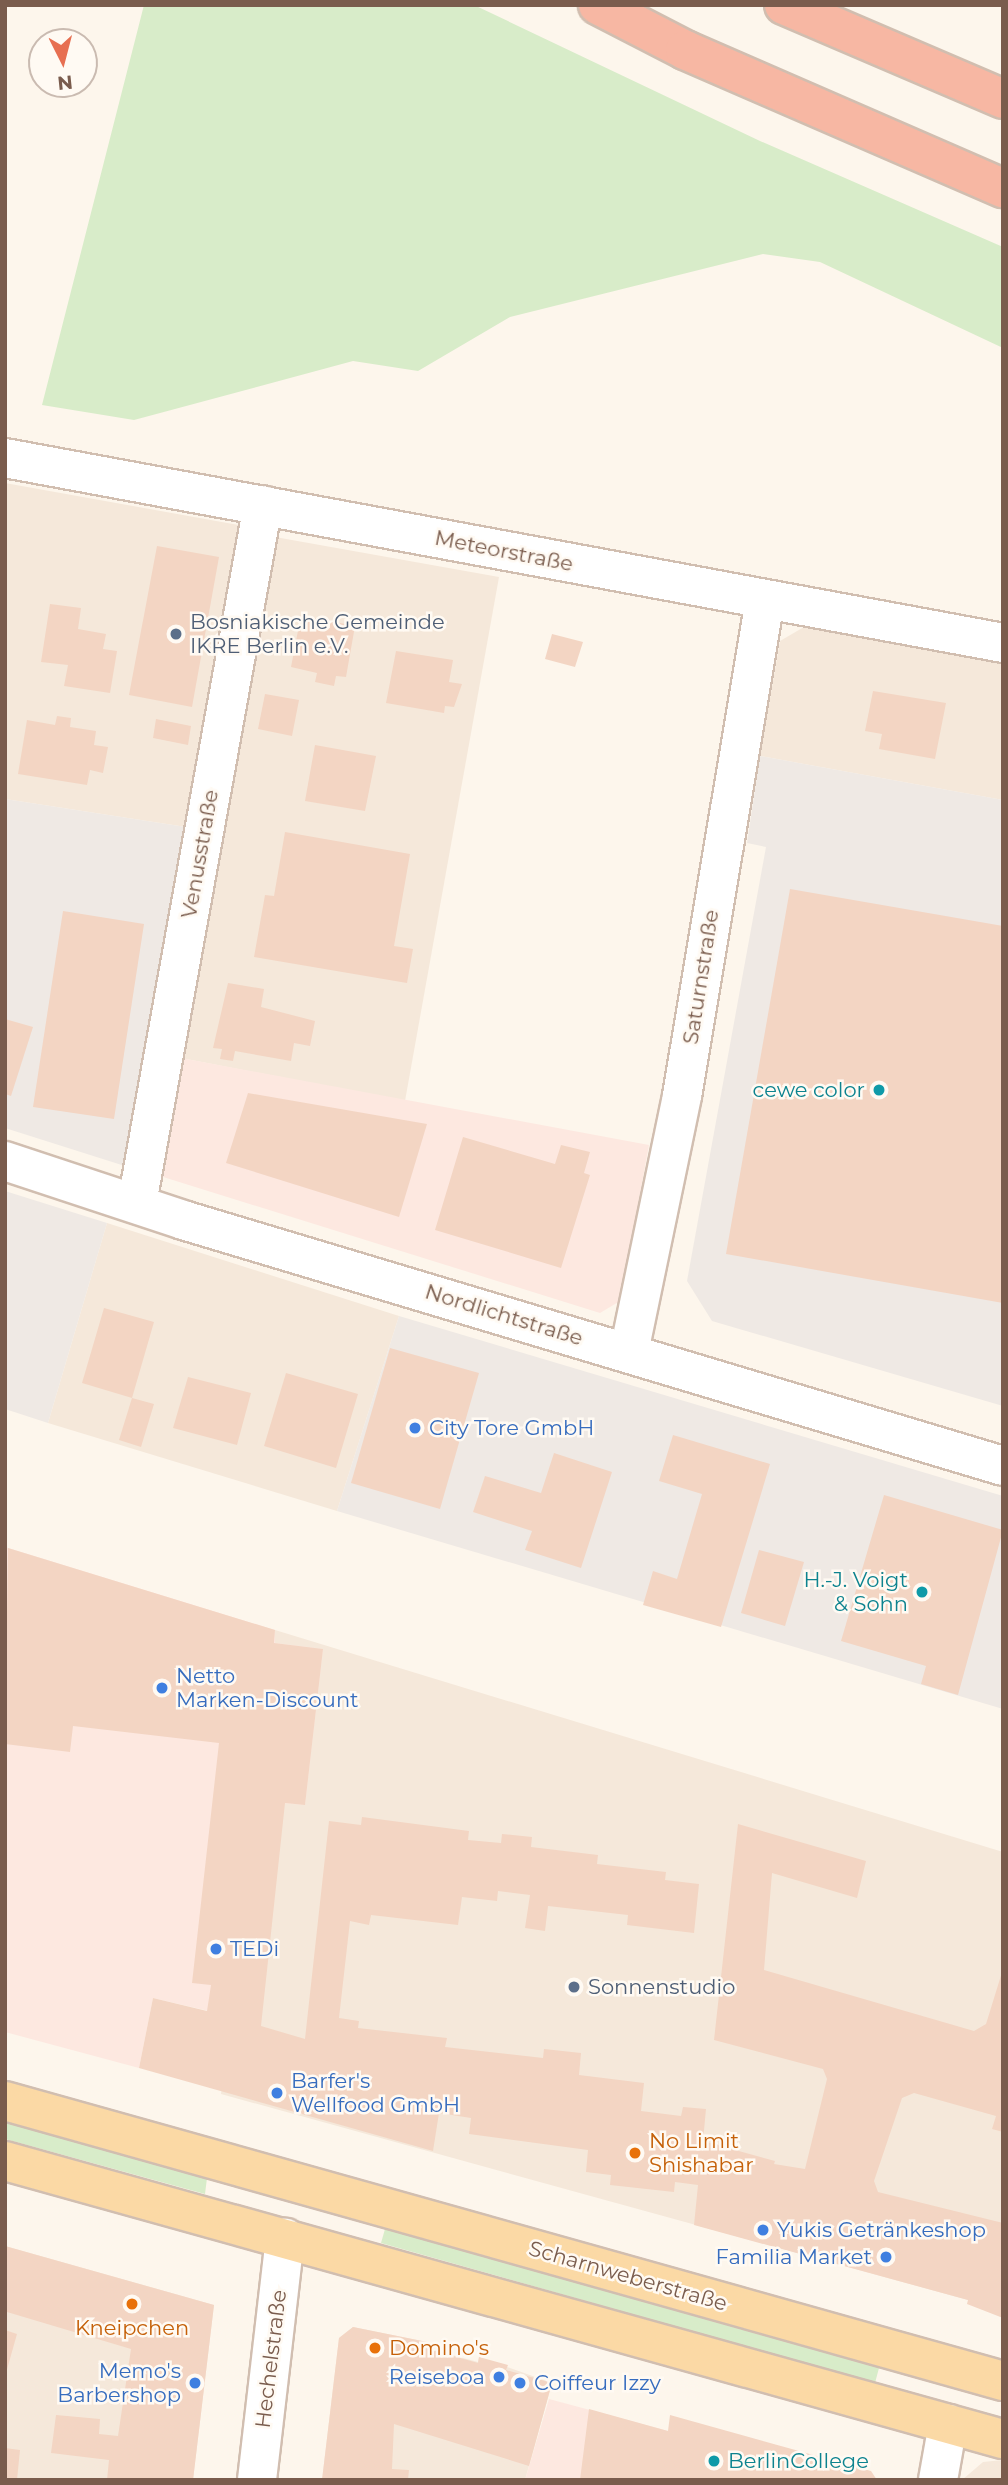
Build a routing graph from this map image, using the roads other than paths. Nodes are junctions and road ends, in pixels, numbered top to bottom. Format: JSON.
{"nodes":[{"id":1,"x":598,"y":5,"type":"edge"},
{"id":2,"x":784,"y":5,"type":"edge"},
{"id":3,"x":1003,"y":99,"type":"edge"},
{"id":4,"x":1003,"y":188,"type":"edge"},
{"id":5,"x":5,"y":458,"type":"edge"},
{"id":6,"x":263,"y":505,"type":"junction"},
{"id":7,"x":765,"y":600,"type":"junction"},
{"id":8,"x":1003,"y":643,"type":"edge"},
{"id":9,"x":5,"y":1161,"type":"edge"},
{"id":10,"x":137,"y":1203,"type":"junction"},
{"id":11,"x":629,"y":1352,"type":"junction"},
{"id":12,"x":1003,"y":1466,"type":"edge"},
{"id":13,"x":5,"y":2101,"type":"edge"},
{"id":14,"x":5,"y":2161,"type":"edge"},
{"id":15,"x":294,"y":2183,"type":"junction"},
{"id":16,"x":285,"y":2238,"type":"junction"},
{"id":17,"x":962,"y":2370,"type":"junction"},
{"id":18,"x":1003,"y":2381,"type":"edge"},
{"id":19,"x":948,"y":2424,"type":"junction"},
{"id":20,"x":1003,"y":2439,"type":"edge"},
{"id":21,"x":257,"y":2480,"type":"edge"},
{"id":22,"x":938,"y":2480,"type":"edge"}],
"edges":[{"from":1,"to":4,"type":"highway"},
{"from":2,"to":3,"type":"highway"},
{"from":5,"to":6,"type":"street","name":"Meteorstraße"},
{"from":6,"to":7,"type":"street","name":"Meteorstraße"},
{"from":6,"to":10,"type":"street","name":"Venusstraße"},
{"from":7,"to":8,"type":"street","name":"Meteorstraße"},
{"from":7,"to":11,"type":"street","name":"Saturnstraße"},
{"from":9,"to":10,"type":"street","name":"Nordlichtstraße"},
{"from":10,"to":11,"type":"street","name":"Nordlichtstraße"},
{"from":11,"to":12,"type":"street","name":"Nordlichtstraße"},
{"from":13,"to":15,"type":"main road","name":"Scharnweberstraße"},
{"from":14,"to":16,"type":"main road"},
{"from":15,"to":16,"type":"main road"},
{"from":15,"to":17,"type":"main road","name":"Scharnweberstraße"},
{"from":16,"to":19,"type":"main road"},
{"from":16,"to":21,"type":"street","name":"Hechelstraße"},
{"from":17,"to":18,"type":"main road","name":"Scharnweberstraße"},
{"from":17,"to":19,"type":"main road"},
{"from":19,"to":20,"type":"main road"},
{"from":19,"to":22,"type":"street"}]}
